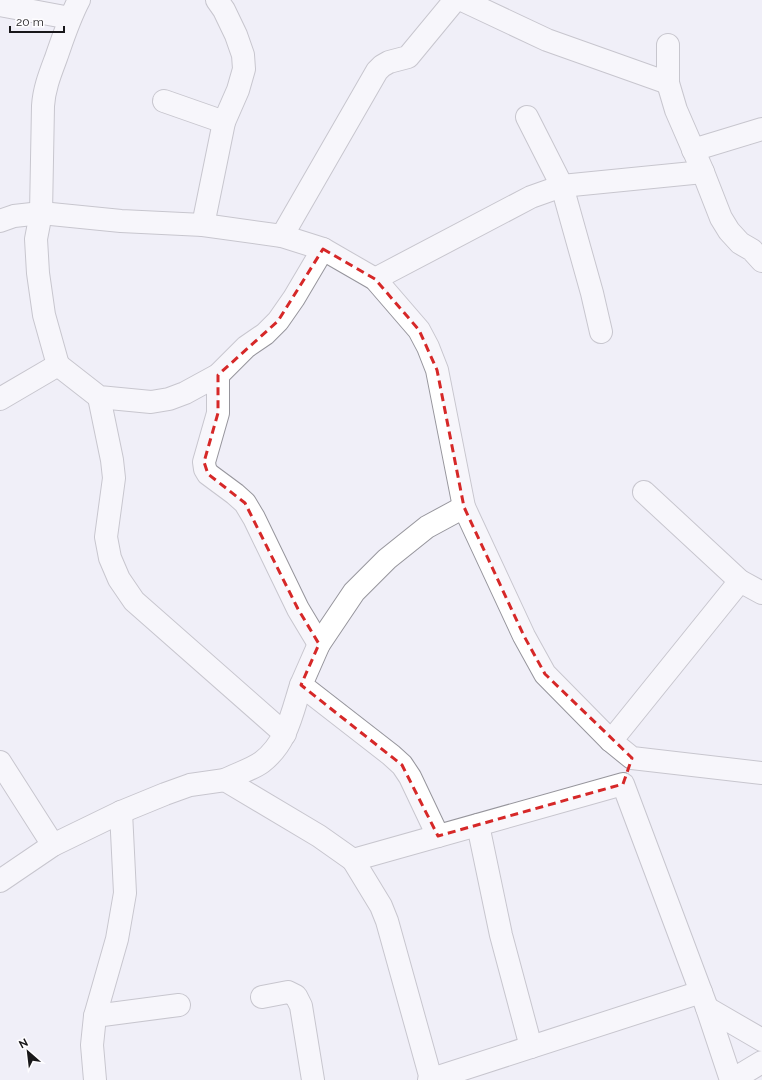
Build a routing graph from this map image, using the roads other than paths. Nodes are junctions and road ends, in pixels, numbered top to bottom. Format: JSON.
{"nodes":[{"id":1,"x":217,"y":0,"type":"edge"},
{"id":2,"x":454,"y":0,"type":"edge"},
{"id":3,"x":462,"y":0,"type":"edge"},
{"id":4,"x":0,"y":6,"type":"edge"},
{"id":5,"x":74,"y":9,"type":"edge"},
{"id":6,"x":668,"y":45,"type":"dead end"},
{"id":7,"x":668,"y":83,"type":"junction"},
{"id":8,"x":164,"y":101,"type":"dead end"},
{"id":9,"x":527,"y":117,"type":"dead end"},
{"id":10,"x":224,"y":122,"type":"junction"},
{"id":11,"x":762,"y":130,"type":"edge"},
{"id":12,"x":693,"y":150,"type":"junction"},
{"id":13,"x":703,"y":172,"type":"junction"},
{"id":14,"x":562,"y":186,"type":"junction"},
{"id":15,"x":41,"y":213,"type":"junction"},
{"id":16,"x":5,"y":216,"type":"edge"},
{"id":17,"x":203,"y":225,"type":"junction"},
{"id":18,"x":282,"y":236,"type":"junction"},
{"id":19,"x":323,"y":249,"type":"junction"},
{"id":20,"x":762,"y":261,"type":"edge"},
{"id":21,"x":375,"y":279,"type":"junction"},
{"id":22,"x":601,"y":332,"type":"dead end"},
{"id":23,"x":58,"y":365,"type":"junction"},
{"id":24,"x":218,"y":374,"type":"junction"},
{"id":25,"x":99,"y":397,"type":"junction"},
{"id":26,"x":0,"y":399,"type":"edge"},
{"id":27,"x":644,"y":492,"type":"dead end"},
{"id":28,"x":464,"y":507,"type":"junction"},
{"id":29,"x":740,"y":581,"type":"junction"},
{"id":30,"x":762,"y":593,"type":"edge"},
{"id":31,"x":319,"y":644,"type":"junction"},
{"id":32,"x":301,"y":685,"type":"junction"},
{"id":33,"x":285,"y":734,"type":"junction"},
{"id":34,"x":611,"y":741,"type":"junction"},
{"id":35,"x":632,"y":758,"type":"junction"},
{"id":36,"x":0,"y":762,"type":"edge"},
{"id":37,"x":762,"y":772,"type":"edge"},
{"id":38,"x":225,"y":780,"type":"junction"},
{"id":39,"x":623,"y":784,"type":"junction"},
{"id":40,"x":121,"y":812,"type":"junction"},
{"id":41,"x":478,"y":824,"type":"junction"},
{"id":42,"x":438,"y":836,"type":"junction"},
{"id":43,"x":53,"y":845,"type":"junction"},
{"id":44,"x":353,"y":860,"type":"junction"},
{"id":45,"x":0,"y":881,"type":"edge"},
{"id":46,"x":262,"y":997,"type":"dead end"},
{"id":47,"x":704,"y":1000,"type":"junction"},
{"id":48,"x":179,"y":1005,"type":"dead end"},
{"id":49,"x":95,"y":1016,"type":"junction"},
{"id":50,"x":762,"y":1040,"type":"edge"},
{"id":51,"x":531,"y":1047,"type":"junction"},
{"id":52,"x":762,"y":1062,"type":"edge"},
{"id":53,"x":95,"y":1080,"type":"edge"},
{"id":54,"x":313,"y":1080,"type":"edge"},
{"id":55,"x":430,"y":1080,"type":"edge"},
{"id":56,"x":731,"y":1080,"type":"edge"}],
"edges":[{"from":1,"to":10,"type":"street"},
{"from":2,"to":18,"type":"street"},
{"from":3,"to":7,"type":"street"},
{"from":4,"to":5,"type":"street"},
{"from":5,"to":15,"type":"street"},
{"from":6,"to":7,"type":"street"},
{"from":7,"to":12,"type":"street"},
{"from":8,"to":10,"type":"street"},
{"from":9,"to":14,"type":"street"},
{"from":10,"to":17,"type":"street"},
{"from":11,"to":12,"type":"street"},
{"from":12,"to":13,"type":"street"},
{"from":13,"to":14,"type":"street"},
{"from":13,"to":20,"type":"street"},
{"from":14,"to":21,"type":"street"},
{"from":14,"to":22,"type":"street"},
{"from":15,"to":16,"type":"street"},
{"from":15,"to":17,"type":"street"},
{"from":15,"to":23,"type":"street"},
{"from":17,"to":18,"type":"street"},
{"from":18,"to":19,"type":"street"},
{"from":19,"to":21,"type":"street"},
{"from":19,"to":24,"type":"street"},
{"from":21,"to":28,"type":"street"},
{"from":23,"to":25,"type":"street"},
{"from":23,"to":26,"type":"street"},
{"from":24,"to":25,"type":"street"},
{"from":24,"to":31,"type":"street"},
{"from":25,"to":33,"type":"street"},
{"from":27,"to":29,"type":"street"},
{"from":28,"to":31,"type":"street"},
{"from":28,"to":34,"type":"street"},
{"from":29,"to":30,"type":"street"},
{"from":29,"to":34,"type":"street"},
{"from":31,"to":32,"type":"street"},
{"from":32,"to":33,"type":"street"},
{"from":32,"to":42,"type":"street"},
{"from":33,"to":38,"type":"street"},
{"from":34,"to":35,"type":"street"},
{"from":35,"to":37,"type":"street"},
{"from":35,"to":39,"type":"street"},
{"from":36,"to":43,"type":"street"},
{"from":38,"to":40,"type":"street"},
{"from":38,"to":44,"type":"street"},
{"from":39,"to":41,"type":"street"},
{"from":39,"to":47,"type":"street"},
{"from":40,"to":43,"type":"street"},
{"from":40,"to":49,"type":"street"},
{"from":41,"to":42,"type":"street"},
{"from":41,"to":51,"type":"street"},
{"from":42,"to":44,"type":"street"},
{"from":43,"to":45,"type":"street"},
{"from":44,"to":55,"type":"street"},
{"from":46,"to":54,"type":"street"},
{"from":47,"to":50,"type":"street"},
{"from":47,"to":51,"type":"street"},
{"from":47,"to":56,"type":"street"},
{"from":48,"to":49,"type":"street"},
{"from":49,"to":53,"type":"street"},
{"from":51,"to":55,"type":"street"},
{"from":52,"to":56,"type":"street"}]}
